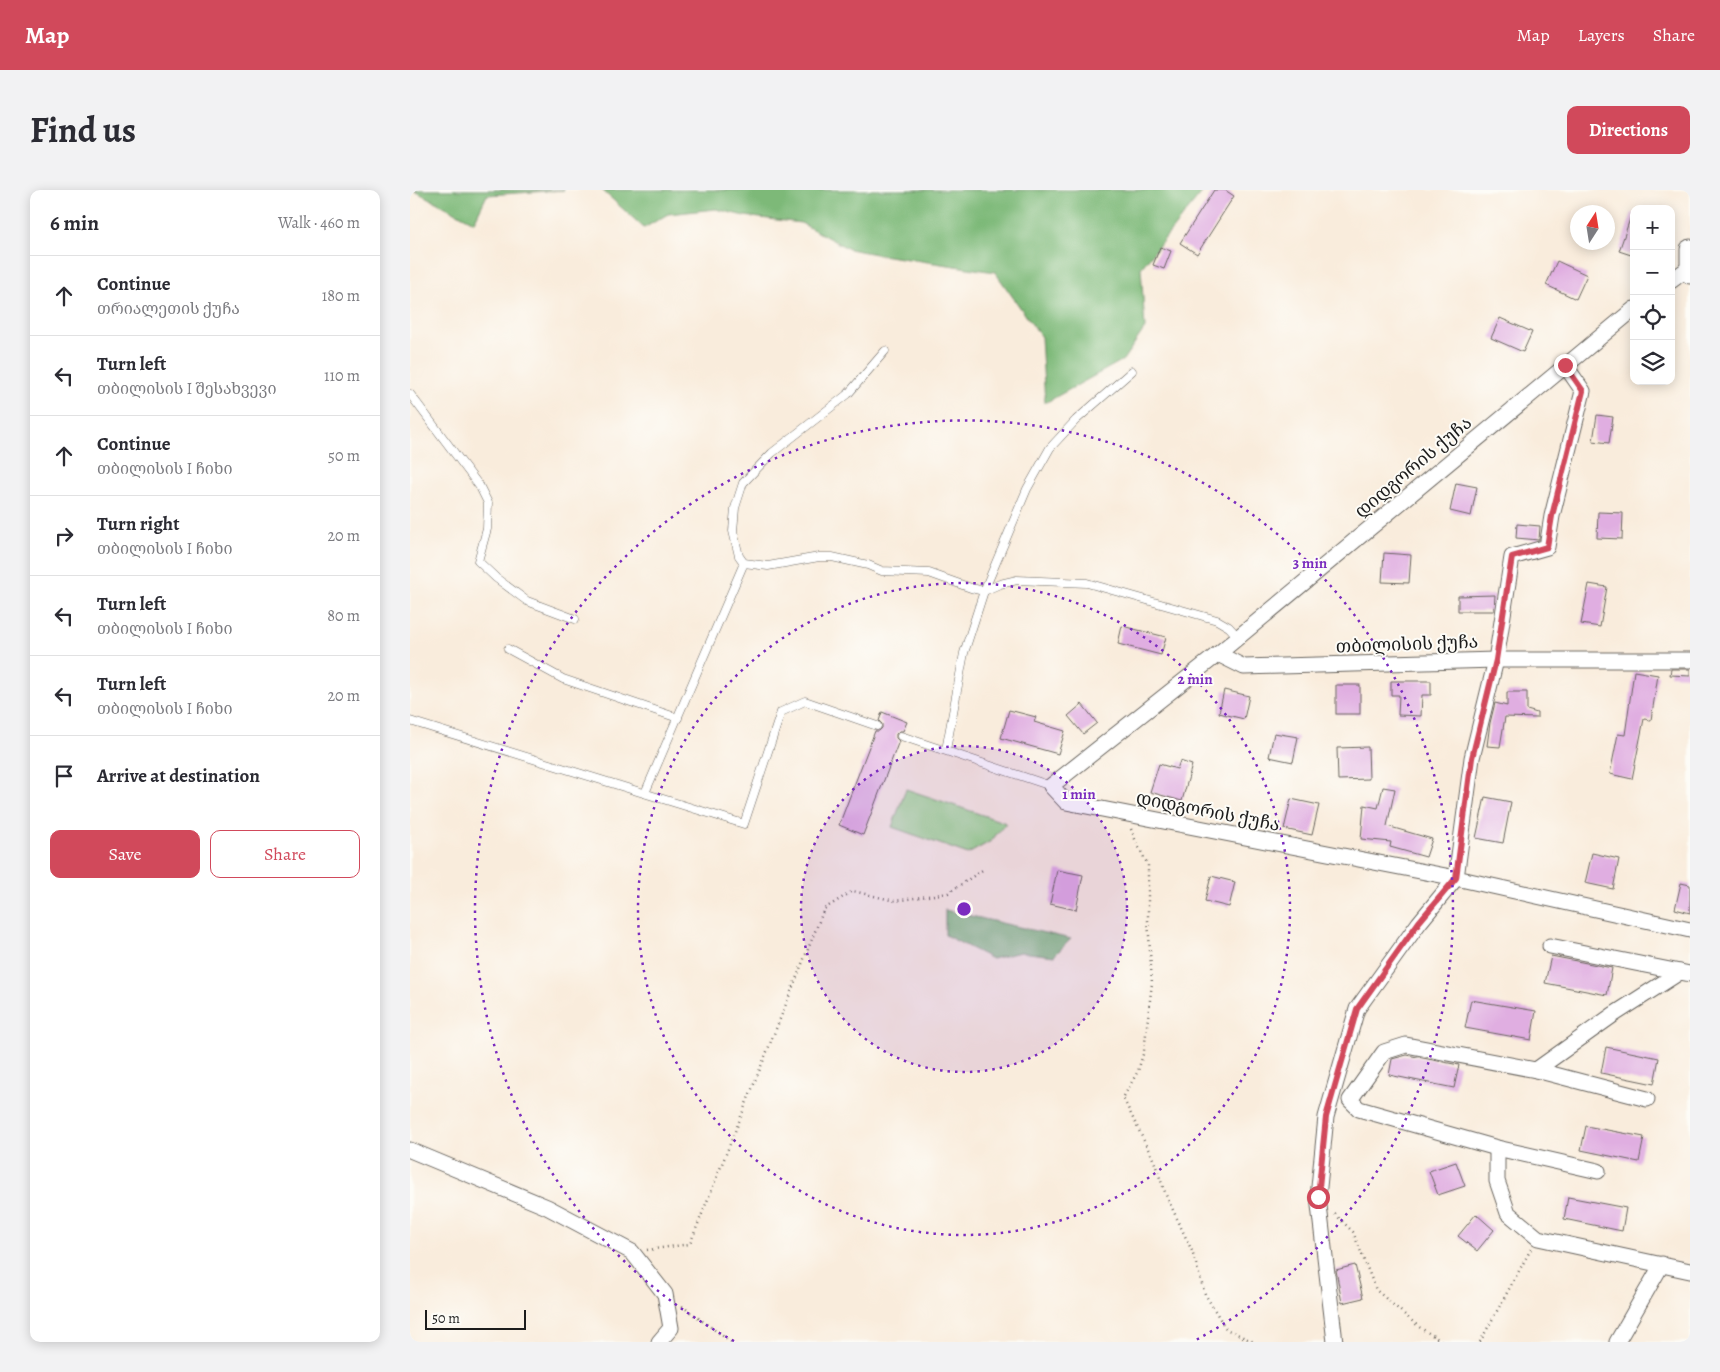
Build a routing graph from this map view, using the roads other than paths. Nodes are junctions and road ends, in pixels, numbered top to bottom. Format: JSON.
{"nodes":[{"id":1,"x":1690,"y":249,"type":"edge"},
{"id":2,"x":1690,"y":266,"type":"edge"},
{"id":3,"x":1690,"y":274,"type":"edge"},
{"id":4,"x":1675,"y":278,"type":"edge"},
{"id":5,"x":1630,"y":312,"type":"edge"},
{"id":6,"x":885,"y":352,"type":"dead end"},
{"id":7,"x":1565,"y":365,"type":"junction"},
{"id":8,"x":1132,"y":371,"type":"dead end"},
{"id":9,"x":410,"y":394,"type":"edge"},
{"id":10,"x":744,"y":563,"type":"junction"},
{"id":11,"x":984,"y":591,"type":"junction"},
{"id":12,"x":575,"y":619,"type":"dead end"},
{"id":13,"x":1238,"y":637,"type":"junction"},
{"id":14,"x":508,"y":649,"type":"dead end"},
{"id":15,"x":1218,"y":654,"type":"junction"},
{"id":16,"x":1496,"y":660,"type":"junction"},
{"id":17,"x":1690,"y":660,"type":"edge"},
{"id":18,"x":678,"y":718,"type":"junction"},
{"id":19,"x":410,"y":720,"type":"edge"},
{"id":20,"x":877,"y":726,"type":"dead end"},
{"id":21,"x":901,"y":736,"type":"dead end"},
{"id":22,"x":946,"y":750,"type":"junction"},
{"id":23,"x":1051,"y":786,"type":"junction"},
{"id":24,"x":646,"y":793,"type":"junction"},
{"id":25,"x":1456,"y":878,"type":"junction"},
{"id":26,"x":1690,"y":930,"type":"edge"},
{"id":27,"x":1550,"y":946,"type":"dead end"},
{"id":28,"x":1685,"y":973,"type":"edge"},
{"id":29,"x":1536,"y":1070,"type":"junction"},
{"id":30,"x":1331,"y":1098,"type":"junction"},
{"id":31,"x":1647,"y":1099,"type":"dead end"},
{"id":32,"x":1350,"y":1100,"type":"junction"},
{"id":33,"x":1497,"y":1148,"type":"junction"},
{"id":34,"x":410,"y":1150,"type":"edge"},
{"id":35,"x":1598,"y":1171,"type":"dead end"},
{"id":36,"x":1662,"y":1264,"type":"junction"},
{"id":37,"x":1690,"y":1271,"type":"edge"},
{"id":38,"x":659,"y":1342,"type":"edge"},
{"id":39,"x":1335,"y":1342,"type":"edge"},
{"id":40,"x":1617,"y":1342,"type":"edge"}],
"edges":[{"from":1,"to":2,"type":"street"},
{"from":2,"to":3,"type":"street"},
{"from":2,"to":4,"type":"street"},
{"from":5,"to":7,"type":"street","name":"დიდგორის ქუჩა"},
{"from":6,"to":10,"type":"lane"},
{"from":7,"to":13,"type":"street","name":"დიდგორის ქუჩა"},
{"from":7,"to":16,"type":"street"},
{"from":8,"to":11,"type":"lane"},
{"from":9,"to":12,"type":"lane"},
{"from":10,"to":11,"type":"lane"},
{"from":10,"to":18,"type":"lane"},
{"from":11,"to":13,"type":"lane"},
{"from":11,"to":22,"type":"lane"},
{"from":13,"to":15,"type":"street","name":"დიდგორის ქუჩა"},
{"from":14,"to":18,"type":"lane"},
{"from":15,"to":16,"type":"street","name":"თბილისის ქუჩა"},
{"from":15,"to":23,"type":"street","name":"დიდგორის ქუჩა"},
{"from":16,"to":17,"type":"street","name":"თბილისის ქუჩა"},
{"from":16,"to":25,"type":"street"},
{"from":18,"to":24,"type":"lane"},
{"from":19,"to":24,"type":"lane"},
{"from":20,"to":24,"type":"lane"},
{"from":21,"to":22,"type":"lane"},
{"from":22,"to":23,"type":"lane"},
{"from":23,"to":25,"type":"street","name":"დიდგორის ქუჩა"},
{"from":25,"to":26,"type":"street","name":"დიდგორის ქუჩა"},
{"from":25,"to":30,"type":"street"},
{"from":27,"to":28,"type":"street"},
{"from":28,"to":29,"type":"street"},
{"from":29,"to":31,"type":"street"},
{"from":29,"to":32,"type":"street"},
{"from":30,"to":32,"type":"street"},
{"from":30,"to":39,"type":"street"},
{"from":32,"to":33,"type":"street"},
{"from":33,"to":35,"type":"street"},
{"from":33,"to":36,"type":"street"},
{"from":34,"to":38,"type":"street"},
{"from":36,"to":37,"type":"street"},
{"from":36,"to":40,"type":"street"}]}
